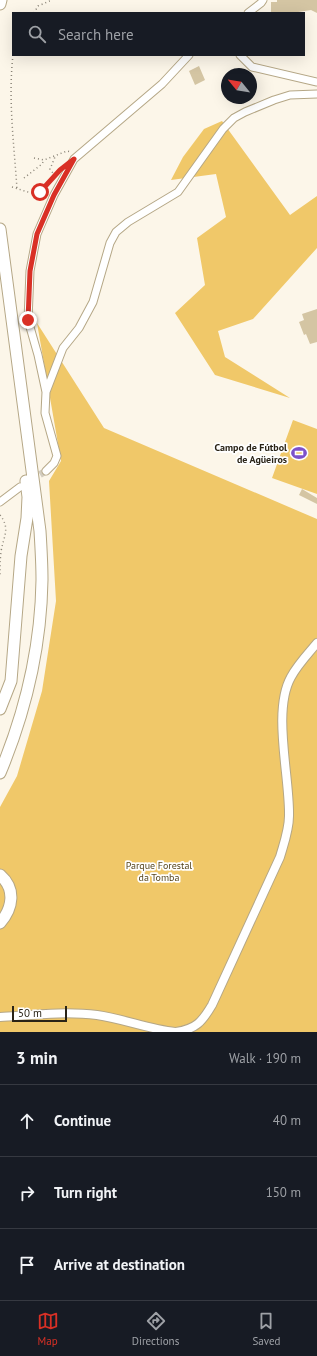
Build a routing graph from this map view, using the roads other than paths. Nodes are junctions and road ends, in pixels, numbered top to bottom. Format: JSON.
{"nodes":[{"id":1,"x":1,"y":0,"type":"edge"},
{"id":2,"x":263,"y":0,"type":"edge"},
{"id":3,"x":0,"y":4,"type":"edge"},
{"id":4,"x":249,"y":12,"type":"edge"},
{"id":5,"x":188,"y":56,"type":"edge"},
{"id":6,"x":241,"y":56,"type":"edge"},
{"id":7,"x":317,"y":82,"type":"edge"},
{"id":8,"x":317,"y":94,"type":"edge"},
{"id":9,"x":0,"y":229,"type":"edge"},
{"id":10,"x":15,"y":347,"type":"junction"},
{"id":11,"x":46,"y":392,"type":"junction"},
{"id":12,"x":46,"y":471,"type":"tunnel mouth"},
{"id":13,"x":20,"y":487,"type":"dead end"},
{"id":14,"x":0,"y":502,"type":"edge"},
{"id":15,"x":317,"y":643,"type":"edge"},
{"id":16,"x":0,"y":709,"type":"edge"},
{"id":17,"x":0,"y":773,"type":"edge"},
{"id":18,"x":0,"y":875,"type":"edge"},
{"id":19,"x":0,"y":923,"type":"edge"},
{"id":20,"x":0,"y":1017,"type":"edge"},
{"id":21,"x":175,"y":1032,"type":"edge"}],
"edges":[{"from":1,"to":3,"type":"highway"},
{"from":2,"to":4,"type":"street"},
{"from":5,"to":11,"type":"street"},
{"from":6,"to":7,"type":"street"},
{"from":8,"to":11,"type":"street"},
{"from":9,"to":10,"type":"highway"},
{"from":10,"to":16,"type":"highway"},
{"from":10,"to":17,"type":"highway"},
{"from":11,"to":12,"type":"street"},
{"from":13,"to":14,"type":"street"},
{"from":15,"to":21,"type":"street"},
{"from":18,"to":19,"type":"highway"},
{"from":20,"to":21,"type":"street"}]}
